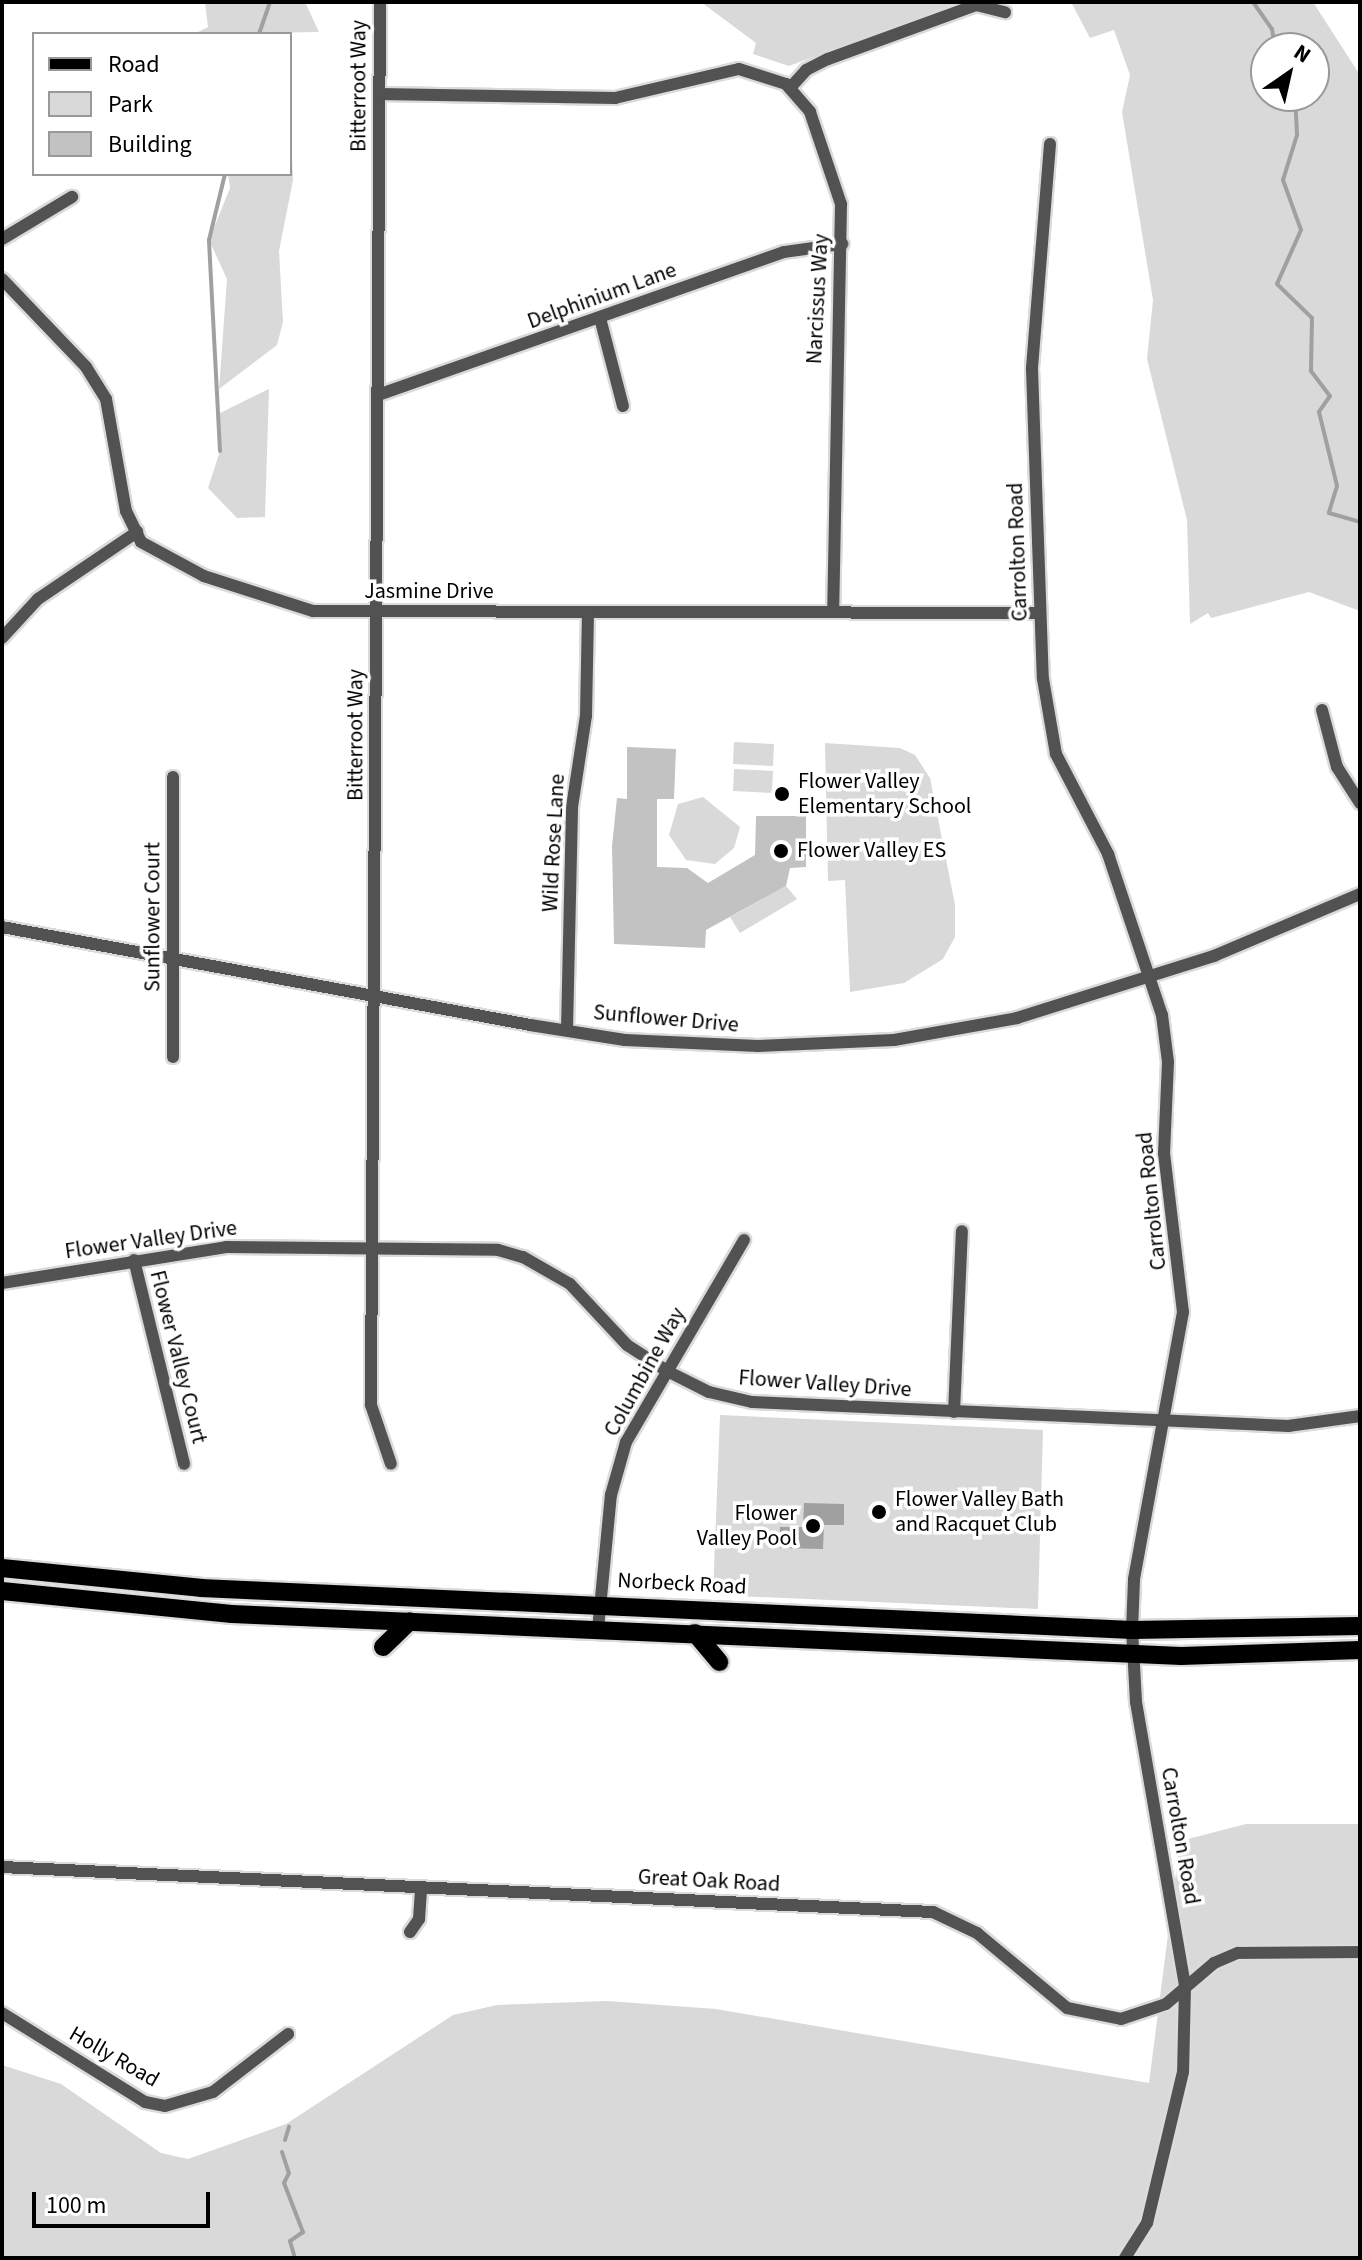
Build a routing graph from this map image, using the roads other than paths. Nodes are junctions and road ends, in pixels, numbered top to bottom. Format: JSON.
{"nodes":[{"id":1,"x":380,"y":2,"type":"edge"},
{"id":2,"x":1005,"y":12,"type":"dead end"},
{"id":3,"x":790,"y":88,"type":"junction"},
{"id":4,"x":379,"y":94,"type":"junction"},
{"id":5,"x":1050,"y":144,"type":"dead end"},
{"id":6,"x":72,"y":197,"type":"dead end"},
{"id":7,"x":2,"y":239,"type":"edge"},
{"id":8,"x":842,"y":244,"type":"junction"},
{"id":9,"x":2,"y":279,"type":"edge"},
{"id":10,"x":600,"y":318,"type":"junction"},
{"id":11,"x":378,"y":395,"type":"junction"},
{"id":12,"x":623,"y":406,"type":"dead end"},
{"id":13,"x":137,"y":532,"type":"junction"},
{"id":14,"x":833,"y":609,"type":"junction"},
{"id":15,"x":376,"y":613,"type":"junction"},
{"id":16,"x":588,"y":613,"type":"junction"},
{"id":17,"x":1040,"y":613,"type":"junction"},
{"id":18,"x":2,"y":638,"type":"edge"},
{"id":19,"x":1322,"y":710,"type":"dead end"},
{"id":20,"x":173,"y":777,"type":"dead end"},
{"id":21,"x":1360,"y":803,"type":"edge"},
{"id":22,"x":1360,"y":894,"type":"edge"},
{"id":23,"x":2,"y":927,"type":"edge"},
{"id":24,"x":173,"y":960,"type":"junction"},
{"id":25,"x":1148,"y":978,"type":"junction"},
{"id":26,"x":372,"y":996,"type":"junction"},
{"id":27,"x":567,"y":1029,"type":"junction"},
{"id":28,"x":173,"y":1057,"type":"dead end"},
{"id":29,"x":962,"y":1231,"type":"dead end"},
{"id":30,"x":744,"y":1240,"type":"dead end"},
{"id":31,"x":372,"y":1246,"type":"junction"},
{"id":32,"x":134,"y":1260,"type":"junction"},
{"id":33,"x":2,"y":1283,"type":"edge"},
{"id":34,"x":667,"y":1371,"type":"junction"},
{"id":35,"x":954,"y":1412,"type":"junction"},
{"id":36,"x":1360,"y":1416,"type":"edge"},
{"id":37,"x":1161,"y":1422,"type":"junction"},
{"id":38,"x":184,"y":1464,"type":"dead end"},
{"id":39,"x":391,"y":1464,"type":"dead end"},
{"id":40,"x":2,"y":1568,"type":"edge"},
{"id":41,"x":2,"y":1591,"type":"edge"},
{"id":42,"x":599,"y":1604,"type":"junction"},
{"id":43,"x":410,"y":1621,"type":"junction"},
{"id":44,"x":1360,"y":1626,"type":"edge"},
{"id":45,"x":598,"y":1629,"type":"junction"},
{"id":46,"x":1132,"y":1630,"type":"junction"},
{"id":47,"x":695,"y":1633,"type":"junction"},
{"id":48,"x":383,"y":1647,"type":"dead end"},
{"id":49,"x":1360,"y":1650,"type":"edge"},
{"id":50,"x":1133,"y":1654,"type":"junction"},
{"id":51,"x":719,"y":1662,"type":"dead end"},
{"id":52,"x":2,"y":1867,"type":"edge"},
{"id":53,"x":421,"y":1889,"type":"junction"},
{"id":54,"x":410,"y":1932,"type":"dead end"},
{"id":55,"x":1360,"y":1952,"type":"edge"},
{"id":56,"x":1185,"y":1987,"type":"junction"},
{"id":57,"x":2,"y":2013,"type":"edge"},
{"id":58,"x":288,"y":2034,"type":"dead end"},
{"id":59,"x":1125,"y":2258,"type":"edge"}],
"edges":[{"from":1,"to":4,"type":"street","name":"Bitterroot Way"},
{"from":2,"to":3,"type":"street"},
{"from":3,"to":4,"type":"street","name":"Narcissus Way"},
{"from":3,"to":8,"type":"street","name":"Narcissus Way"},
{"from":4,"to":11,"type":"street","name":"Bitterroot Way"},
{"from":5,"to":17,"type":"street","name":"Carrolton Road"},
{"from":6,"to":7,"type":"street"},
{"from":8,"to":10,"type":"street","name":"Delphinium Lane"},
{"from":8,"to":14,"type":"street","name":"Narcissus Way"},
{"from":9,"to":13,"type":"street","name":"Jasmine Drive"},
{"from":10,"to":11,"type":"street","name":"Delphinium Lane"},
{"from":10,"to":12,"type":"street"},
{"from":11,"to":15,"type":"street","name":"Bitterroot Way"},
{"from":13,"to":15,"type":"street","name":"Jasmine Drive"},
{"from":13,"to":18,"type":"street"},
{"from":14,"to":16,"type":"street","name":"Jasmine Drive"},
{"from":14,"to":17,"type":"street","name":"Jasmine Drive"},
{"from":15,"to":16,"type":"street","name":"Jasmine Drive"},
{"from":15,"to":26,"type":"street","name":"Bitterroot Way"},
{"from":16,"to":27,"type":"street","name":"Wild Rose Lane"},
{"from":17,"to":25,"type":"street","name":"Carrolton Road"},
{"from":19,"to":21,"type":"street"},
{"from":20,"to":24,"type":"street","name":"Sunflower Court"},
{"from":22,"to":25,"type":"street","name":"Sunflower Drive"},
{"from":23,"to":24,"type":"street","name":"Sunflower Drive"},
{"from":24,"to":26,"type":"street","name":"Sunflower Drive"},
{"from":24,"to":28,"type":"street","name":"Sunflower Court"},
{"from":25,"to":27,"type":"street","name":"Sunflower Drive"},
{"from":25,"to":37,"type":"street","name":"Carrolton Road"},
{"from":26,"to":27,"type":"street","name":"Sunflower Drive"},
{"from":26,"to":31,"type":"street","name":"Bitterroot Way"},
{"from":29,"to":35,"type":"street"},
{"from":30,"to":34,"type":"street","name":"Columbine Way"},
{"from":31,"to":32,"type":"street","name":"Flower Valley Drive"},
{"from":31,"to":34,"type":"street","name":"Flower Valley Drive"},
{"from":31,"to":39,"type":"street","name":"Bitterroot Way"},
{"from":32,"to":33,"type":"street","name":"Flower Valley Drive"},
{"from":32,"to":38,"type":"street","name":"Flower Valley Court"},
{"from":34,"to":35,"type":"street","name":"Flower Valley Drive"},
{"from":34,"to":42,"type":"street","name":"Columbine Way"},
{"from":35,"to":37,"type":"street","name":"Flower Valley Drive"},
{"from":36,"to":37,"type":"street","name":"Flower Valley Drive"},
{"from":37,"to":46,"type":"street","name":"Carrolton Road"},
{"from":40,"to":42,"type":"main road","name":"Norbeck Road"},
{"from":41,"to":43,"type":"main road"},
{"from":42,"to":45,"type":"street","name":"Columbine Way"},
{"from":42,"to":46,"type":"main road","name":"Norbeck Road"},
{"from":43,"to":45,"type":"main road"},
{"from":43,"to":48,"type":"main road"},
{"from":44,"to":46,"type":"main road","name":"Norbeck Road"},
{"from":45,"to":47,"type":"main road"},
{"from":46,"to":50,"type":"street","name":"Carrolton Road"},
{"from":47,"to":50,"type":"main road"},
{"from":47,"to":51,"type":"main road"},
{"from":49,"to":50,"type":"main road"},
{"from":50,"to":56,"type":"street","name":"Carrolton Road"},
{"from":52,"to":53,"type":"street","name":"Great Oak Road"},
{"from":53,"to":54,"type":"street"},
{"from":53,"to":56,"type":"street","name":"Great Oak Road"},
{"from":55,"to":56,"type":"street","name":"Great Oak Road"},
{"from":56,"to":59,"type":"street","name":"Carrolton Road"},
{"from":57,"to":58,"type":"street","name":"Holly Road"}]}
